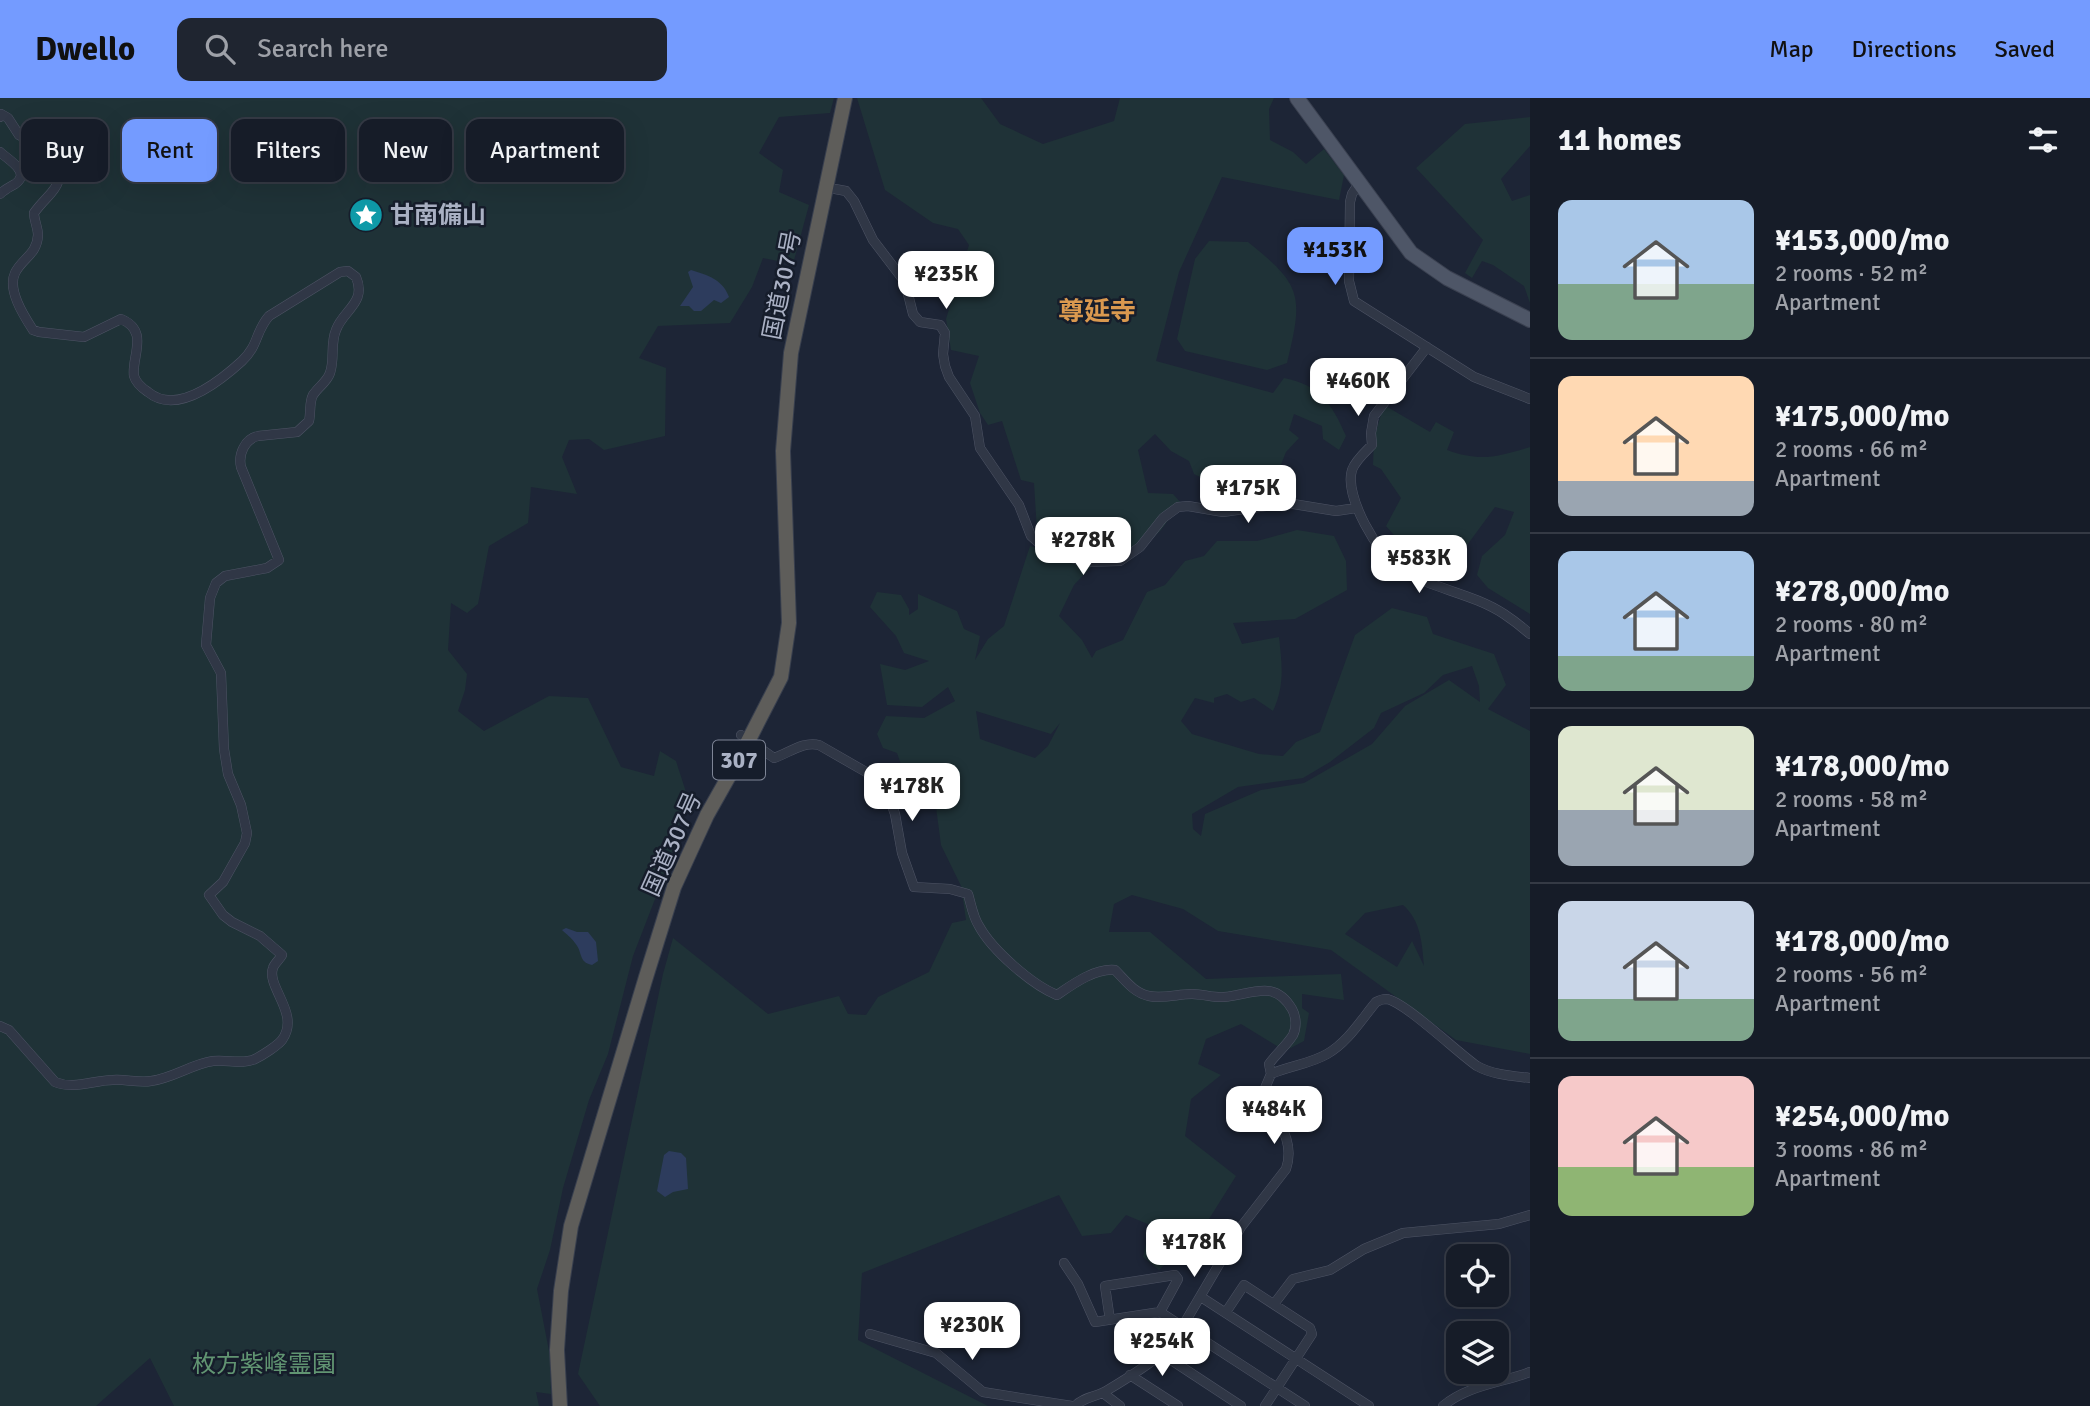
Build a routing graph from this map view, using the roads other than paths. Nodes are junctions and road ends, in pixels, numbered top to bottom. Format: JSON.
{"nodes":[{"id":1,"x":845,"y":98,"type":"edge"},
{"id":2,"x":1297,"y":98,"type":"edge"},
{"id":3,"x":0,"y":117,"type":"edge"},
{"id":4,"x":0,"y":152,"type":"edge"},
{"id":5,"x":1359,"y":183,"type":"junction"},
{"id":6,"x":835,"y":188,"type":"dead end"},
{"id":7,"x":0,"y":194,"type":"edge"},
{"id":8,"x":1530,"y":320,"type":"edge"},
{"id":9,"x":1427,"y":347,"type":"junction"},
{"id":10,"x":1530,"y":399,"type":"edge"},
{"id":11,"x":1356,"y":508,"type":"junction"},
{"id":12,"x":1530,"y":634,"type":"edge"},
{"id":13,"x":745,"y":738,"type":"junction"},
{"id":14,"x":0,"y":1026,"type":"edge"},
{"id":15,"x":1271,"y":1074,"type":"junction"},
{"id":16,"x":1530,"y":1078,"type":"edge"},
{"id":17,"x":1530,"y":1215,"type":"edge"},
{"id":18,"x":1064,"y":1263,"type":"dead end"},
{"id":19,"x":1201,"y":1297,"type":"junction"},
{"id":20,"x":1273,"y":1304,"type":"junction"},
{"id":21,"x":1160,"y":1312,"type":"junction"},
{"id":22,"x":1226,"y":1312,"type":"junction"},
{"id":23,"x":1110,"y":1320,"type":"junction"},
{"id":24,"x":1182,"y":1328,"type":"junction"},
{"id":25,"x":870,"y":1334,"type":"dead end"},
{"id":26,"x":1162,"y":1354,"type":"junction"},
{"id":27,"x":1296,"y":1359,"type":"junction"},
{"id":28,"x":1530,"y":1372,"type":"edge"},
{"id":29,"x":1130,"y":1375,"type":"junction"},
{"id":30,"x":1276,"y":1387,"type":"junction"},
{"id":31,"x":1103,"y":1393,"type":"junction"},
{"id":32,"x":1162,"y":1395,"type":"junction"},
{"id":33,"x":560,"y":1406,"type":"edge"},
{"id":34,"x":1074,"y":1406,"type":"edge"},
{"id":35,"x":1120,"y":1406,"type":"edge"},
{"id":36,"x":1155,"y":1406,"type":"edge"},
{"id":37,"x":1178,"y":1406,"type":"edge"},
{"id":38,"x":1241,"y":1406,"type":"edge"},
{"id":39,"x":1265,"y":1406,"type":"edge"},
{"id":40,"x":1305,"y":1406,"type":"edge"},
{"id":41,"x":1369,"y":1406,"type":"edge"},
{"id":42,"x":1443,"y":1406,"type":"edge"}],
"edges":[{"from":1,"to":13,"type":"highway","name":"国道307号","number":"307"},
{"from":2,"to":5,"type":"main road"},
{"from":3,"to":14,"type":"street"},
{"from":4,"to":7,"type":"street"},
{"from":5,"to":8,"type":"main road"},
{"from":5,"to":9,"type":"street"},
{"from":6,"to":11,"type":"street"},
{"from":9,"to":10,"type":"street"},
{"from":9,"to":11,"type":"street"},
{"from":11,"to":12,"type":"street"},
{"from":13,"to":15,"type":"street"},
{"from":13,"to":33,"type":"highway","name":"国道307号","number":"307"},
{"from":15,"to":16,"type":"street"},
{"from":15,"to":19,"type":"street"},
{"from":17,"to":20,"type":"street"},
{"from":18,"to":23,"type":"street"},
{"from":19,"to":22,"type":"street"},
{"from":19,"to":24,"type":"street"},
{"from":20,"to":22,"type":"street"},
{"from":20,"to":27,"type":"street"},
{"from":21,"to":23,"type":"street"},
{"from":21,"to":23,"type":"street"},
{"from":21,"to":24,"type":"street"},
{"from":22,"to":27,"type":"street"},
{"from":24,"to":26,"type":"street"},
{"from":24,"to":30,"type":"street"},
{"from":25,"to":34,"type":"street"},
{"from":26,"to":29,"type":"street"},
{"from":26,"to":38,"type":"street"},
{"from":27,"to":30,"type":"street"},
{"from":27,"to":41,"type":"street"},
{"from":28,"to":42,"type":"street"},
{"from":29,"to":31,"type":"street"},
{"from":29,"to":32,"type":"street"},
{"from":30,"to":39,"type":"street"},
{"from":30,"to":40,"type":"street"},
{"from":31,"to":34,"type":"street"},
{"from":31,"to":35,"type":"street"},
{"from":32,"to":36,"type":"street"},
{"from":32,"to":37,"type":"street"}]}
